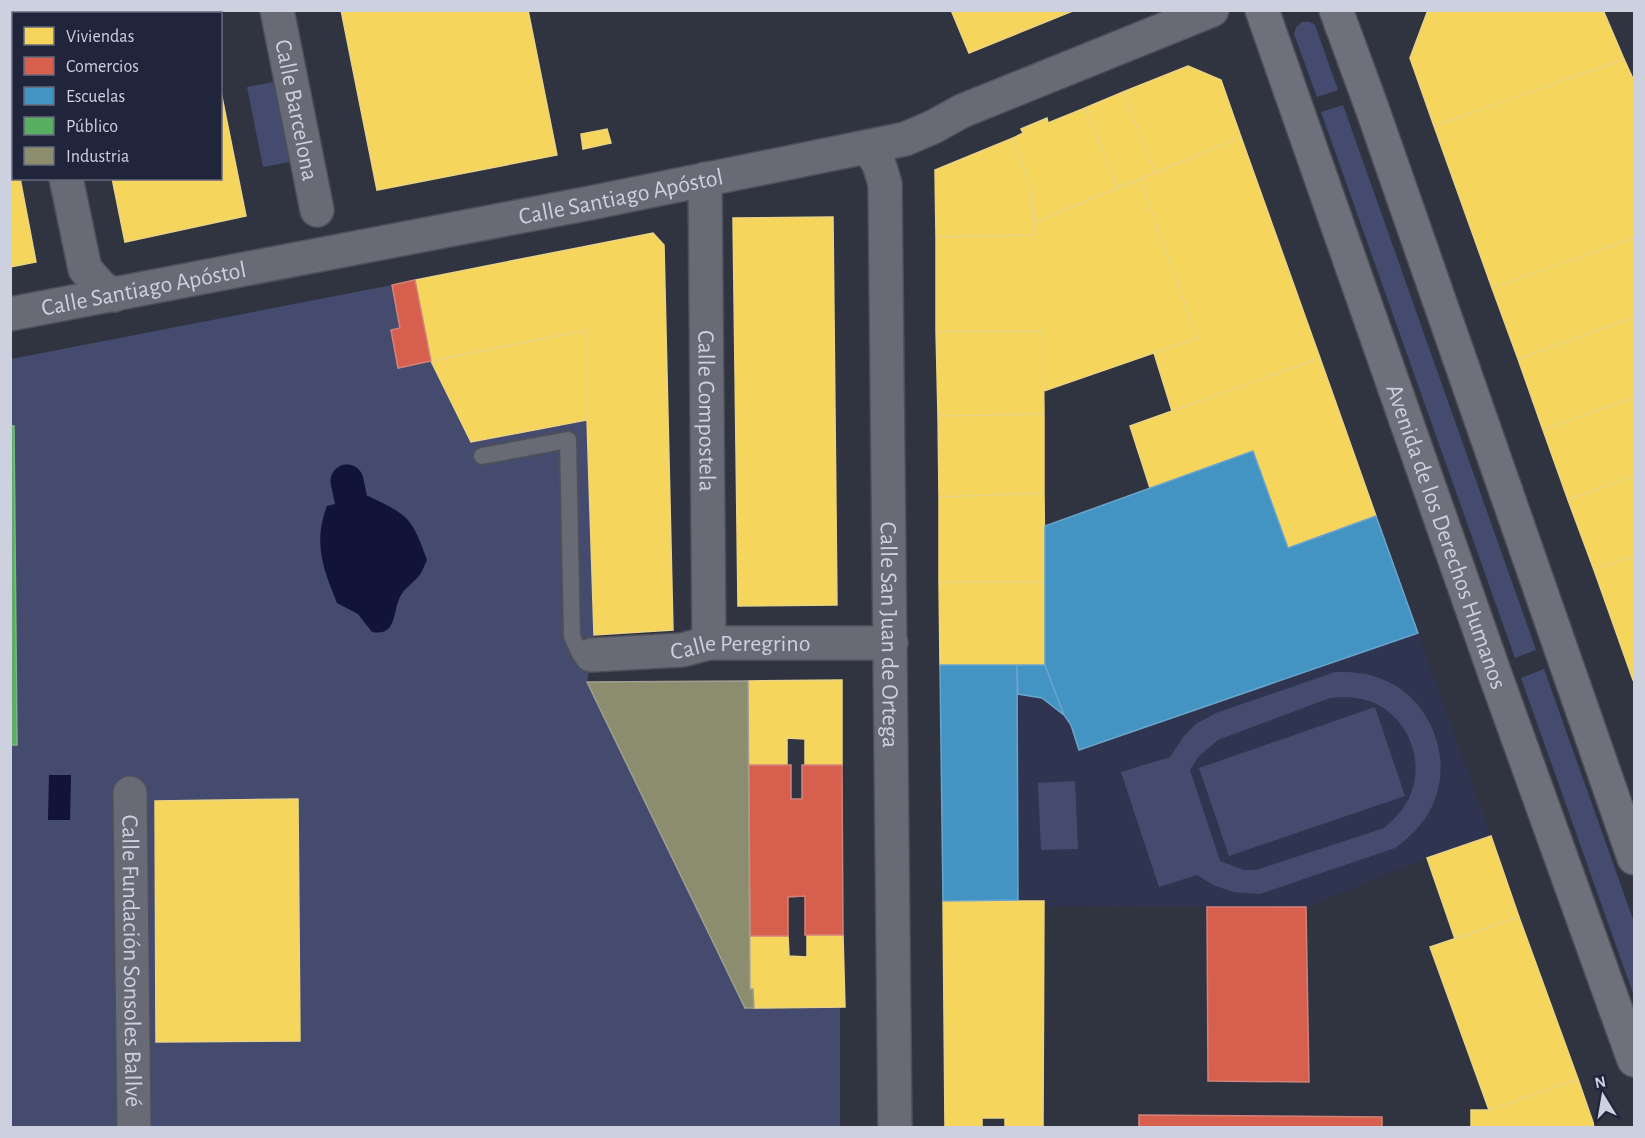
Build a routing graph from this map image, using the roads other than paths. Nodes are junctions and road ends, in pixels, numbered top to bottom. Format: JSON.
{"nodes":[{"id":1,"x":277,"y":10,"type":"edge"},
{"id":2,"x":1212,"y":10,"type":"edge"},
{"id":3,"x":1262,"y":10,"type":"edge"},
{"id":4,"x":1336,"y":10,"type":"edge"},
{"id":5,"x":868,"y":147,"type":"junction"},
{"id":6,"x":705,"y":179,"type":"junction"},
{"id":7,"x":66,"y":180,"type":"edge"},
{"id":8,"x":317,"y":210,"type":"dead end"},
{"id":9,"x":114,"y":295,"type":"junction"},
{"id":10,"x":10,"y":314,"type":"edge"},
{"id":11,"x":482,"y":456,"type":"dead end"},
{"id":12,"x":709,"y":643,"type":"junction"},
{"id":13,"x":891,"y":643,"type":"junction"},
{"id":14,"x":591,"y":655,"type":"joint"},
{"id":15,"x":130,"y":793,"type":"dead end"},
{"id":16,"x":1635,"y":858,"type":"edge"},
{"id":17,"x":1635,"y":1060,"type":"edge"},
{"id":18,"x":134,"y":1128,"type":"edge"},
{"id":19,"x":895,"y":1128,"type":"edge"}],
"edges":[{"from":1,"to":8,"type":"street","name":"Calle Barcelona"},
{"from":2,"to":5,"type":"street","name":"Calle Santiago Apóstol"},
{"from":3,"to":17,"type":"street","name":"Avenida de los Derechos Humanos"},
{"from":4,"to":16,"type":"street"},
{"from":5,"to":6,"type":"street","name":"Calle Santiago Apóstol"},
{"from":5,"to":13,"type":"street","name":"Calle San Juan de Ortega"},
{"from":6,"to":9,"type":"street","name":"Calle Santiago Apóstol"},
{"from":6,"to":12,"type":"street","name":"Calle Compostela"},
{"from":7,"to":9,"type":"street"},
{"from":9,"to":10,"type":"street","name":"Calle Santiago Apóstol"},
{"from":11,"to":14,"type":"lane"},
{"from":12,"to":13,"type":"street","name":"Calle Peregrino"},
{"from":12,"to":14,"type":"street","name":"Calle Peregrino"},
{"from":13,"to":19,"type":"street","name":"Calle San Juan de Ortega"},
{"from":15,"to":18,"type":"street","name":"Calle Fundación Sonsoles Ballvé"}]}
